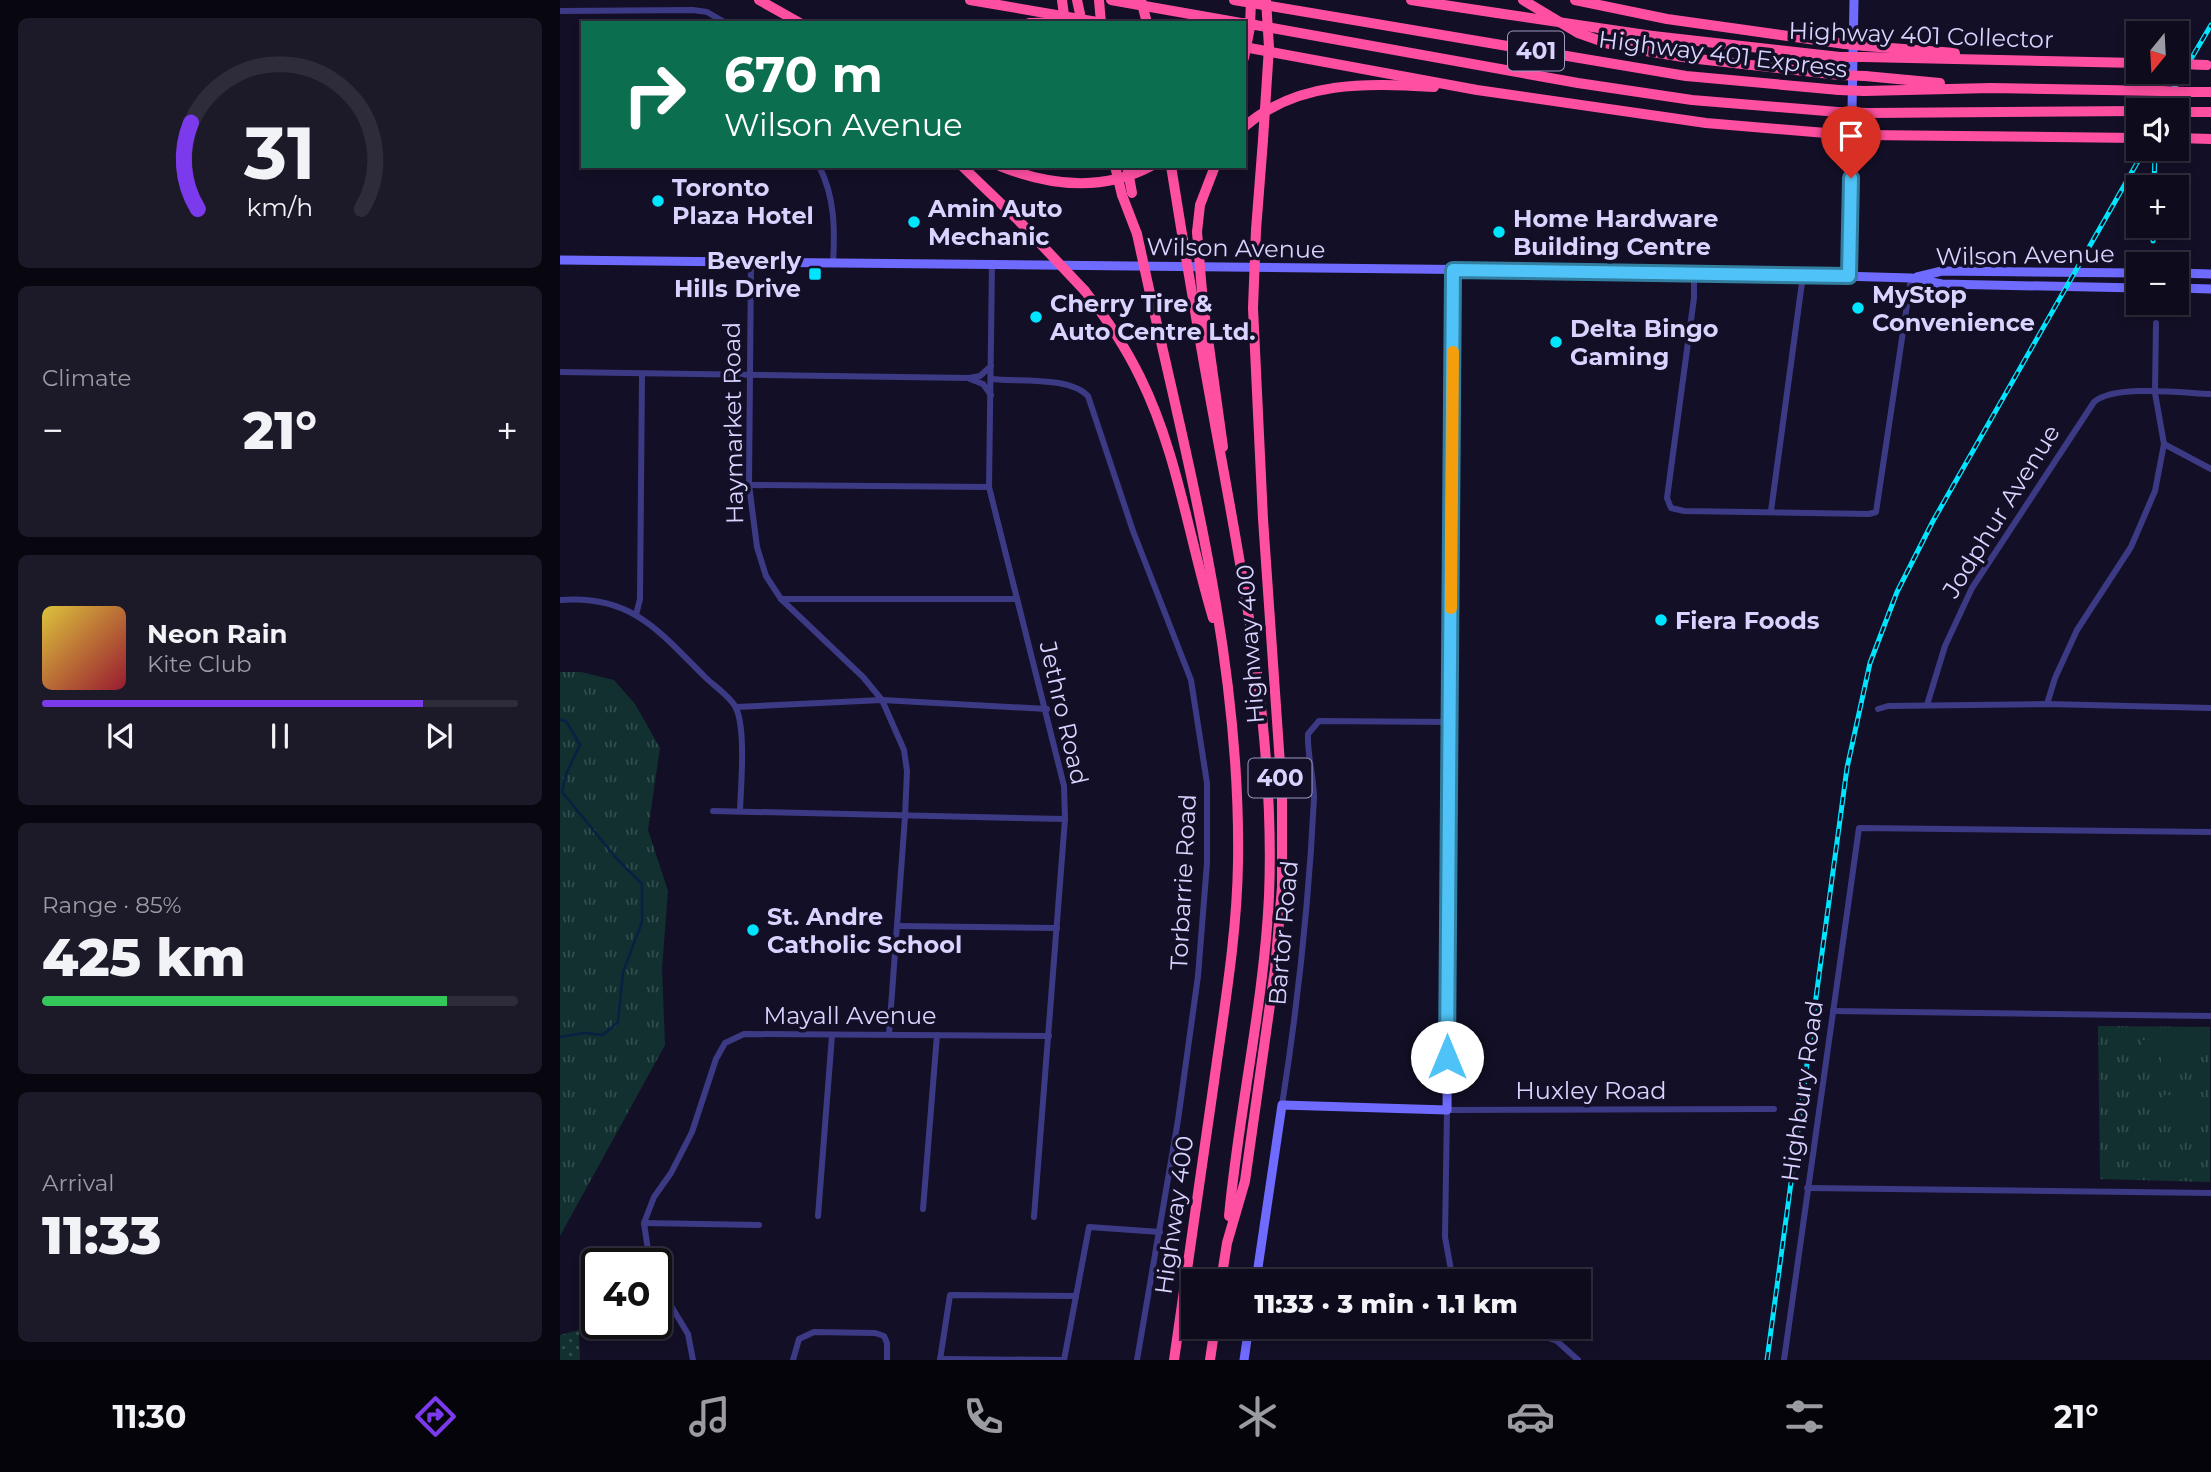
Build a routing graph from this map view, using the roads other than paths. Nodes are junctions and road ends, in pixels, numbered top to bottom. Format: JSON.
{"nodes":[{"id":1,"x":759,"y":0,"type":"edge"},
{"id":2,"x":970,"y":0,"type":"edge"},
{"id":3,"x":1062,"y":0,"type":"edge"},
{"id":4,"x":1077,"y":0,"type":"edge"},
{"id":5,"x":1099,"y":0,"type":"edge"},
{"id":6,"x":1111,"y":0,"type":"edge"},
{"id":7,"x":1141,"y":0,"type":"edge"},
{"id":8,"x":1234,"y":0,"type":"edge"},
{"id":9,"x":1251,"y":0,"type":"edge"},
{"id":10,"x":1266,"y":0,"type":"edge"},
{"id":11,"x":1411,"y":0,"type":"edge"},
{"id":12,"x":1523,"y":0,"type":"edge"},
{"id":13,"x":1575,"y":0,"type":"edge"},
{"id":14,"x":1854,"y":0,"type":"edge"},
{"id":15,"x":560,"y":10,"type":"edge"},
{"id":16,"x":723,"y":21,"type":"edge"},
{"id":17,"x":796,"y":21,"type":"edge"},
{"id":18,"x":1065,"y":21,"type":"edge"},
{"id":19,"x":1082,"y":21,"type":"edge"},
{"id":20,"x":1091,"y":21,"type":"edge"},
{"id":21,"x":1102,"y":21,"type":"edge"},
{"id":22,"x":1146,"y":21,"type":"edge"},
{"id":23,"x":1232,"y":21,"type":"edge"},
{"id":24,"x":1246,"y":24,"type":"edge"},
{"id":25,"x":1246,"y":47,"type":"edge"},
{"id":26,"x":1246,"y":49,"type":"edge"},
{"id":27,"x":1864,"y":52,"type":"junction"},
{"id":28,"x":2126,"y":63,"type":"edge"},
{"id":29,"x":2189,"y":64,"type":"edge"},
{"id":30,"x":2209,"y":65,"type":"edge"},
{"id":31,"x":1991,"y":88,"type":"junction"},
{"id":32,"x":1477,"y":90,"type":"junction"},
{"id":33,"x":2211,"y":92,"type":"edge"},
{"id":34,"x":2126,"y":111,"type":"edge"},
{"id":35,"x":2189,"y":112,"type":"edge"},
{"id":36,"x":2211,"y":112,"type":"edge"},
{"id":37,"x":1246,"y":126,"type":"edge"},
{"id":38,"x":2126,"y":138,"type":"edge"},
{"id":39,"x":2189,"y":138,"type":"edge"},
{"id":40,"x":2211,"y":139,"type":"edge"},
{"id":41,"x":820,"y":168,"type":"edge"},
{"id":42,"x":964,"y":168,"type":"edge"},
{"id":43,"x":1005,"y":168,"type":"edge"},
{"id":44,"x":1116,"y":168,"type":"edge"},
{"id":45,"x":1127,"y":168,"type":"edge"},
{"id":46,"x":1145,"y":168,"type":"edge"},
{"id":47,"x":1213,"y":168,"type":"edge"},
{"id":48,"x":1172,"y":169,"type":"edge"},
{"id":49,"x":1127,"y":194,"type":"junction"},
{"id":50,"x":560,"y":260,"type":"edge"},
{"id":51,"x":751,"y":261,"type":"junction"},
{"id":52,"x":992,"y":263,"type":"junction"},
{"id":53,"x":833,"y":264,"type":"junction"},
{"id":54,"x":1453,"y":270,"type":"junction"},
{"id":55,"x":1694,"y":272,"type":"junction"},
{"id":56,"x":2126,"y":273,"type":"edge"},
{"id":57,"x":2189,"y":273,"type":"edge"},
{"id":58,"x":2211,"y":274,"type":"edge"},
{"id":59,"x":1803,"y":275,"type":"junction"},
{"id":60,"x":1849,"y":276,"type":"junction"},
{"id":61,"x":1911,"y":278,"type":"junction"},
{"id":62,"x":2126,"y":288,"type":"edge"},
{"id":63,"x":2189,"y":288,"type":"edge"},
{"id":64,"x":2211,"y":289,"type":"edge"},
{"id":65,"x":1198,"y":304,"type":"junction"},
{"id":66,"x":2156,"y":323,"type":"dead end"},
{"id":67,"x":992,"y":365,"type":"junction"},
{"id":68,"x":560,"y":372,"type":"edge"},
{"id":69,"x":642,"y":375,"type":"junction"},
{"id":70,"x":750,"y":376,"type":"junction"},
{"id":71,"x":969,"y":378,"type":"junction"},
{"id":72,"x":991,"y":379,"type":"junction"},
{"id":73,"x":2155,"y":393,"type":"junction"},
{"id":74,"x":2211,"y":394,"type":"edge"},
{"id":75,"x":990,"y":395,"type":"junction"},
{"id":76,"x":2164,"y":444,"type":"junction"},
{"id":77,"x":2211,"y":469,"type":"edge"},
{"id":78,"x":749,"y":485,"type":"junction"},
{"id":79,"x":989,"y":487,"type":"junction"},
{"id":80,"x":1772,"y":512,"type":"junction"},
{"id":81,"x":781,"y":598,"type":"junction"},
{"id":82,"x":1016,"y":599,"type":"junction"},
{"id":83,"x":560,"y":600,"type":"edge"},
{"id":84,"x":636,"y":615,"type":"junction"},
{"id":85,"x":1221,"y":645,"type":"junction"},
{"id":86,"x":882,"y":700,"type":"junction"},
{"id":87,"x":2047,"y":704,"type":"junction"},
{"id":88,"x":1927,"y":705,"type":"junction"},
{"id":89,"x":736,"y":707,"type":"junction"},
{"id":90,"x":2211,"y":708,"type":"edge"},
{"id":91,"x":1047,"y":709,"type":"junction"},
{"id":92,"x":1878,"y":709,"type":"dead end"},
{"id":93,"x":1450,"y":722,"type":"junction"},
{"id":94,"x":740,"y":810,"type":"junction"},
{"id":95,"x":713,"y":811,"type":"dead end"},
{"id":96,"x":905,"y":817,"type":"junction"},
{"id":97,"x":1065,"y":819,"type":"junction"},
{"id":98,"x":2211,"y":832,"type":"edge"},
{"id":99,"x":898,"y":926,"type":"junction"},
{"id":100,"x":1056,"y":928,"type":"junction"},
{"id":101,"x":1833,"y":1010,"type":"junction"},
{"id":102,"x":2211,"y":1017,"type":"edge"},
{"id":103,"x":832,"y":1034,"type":"junction"},
{"id":104,"x":888,"y":1034,"type":"junction"},
{"id":105,"x":937,"y":1035,"type":"junction"},
{"id":106,"x":1049,"y":1036,"type":"junction"},
{"id":107,"x":1282,"y":1105,"type":"junction"},
{"id":108,"x":1447,"y":1110,"type":"junction"},
{"id":109,"x":1774,"y":1110,"type":"dead end"},
{"id":110,"x":1807,"y":1188,"type":"junction"},
{"id":111,"x":2211,"y":1193,"type":"edge"},
{"id":112,"x":923,"y":1209,"type":"dead end"},
{"id":113,"x":818,"y":1216,"type":"dead end"},
{"id":114,"x":1034,"y":1217,"type":"dead end"},
{"id":115,"x":644,"y":1223,"type":"junction"},
{"id":116,"x":759,"y":1225,"type":"dead end"},
{"id":117,"x":1160,"y":1232,"type":"junction"},
{"id":118,"x":1227,"y":1243,"type":"junction"},
{"id":119,"x":648,"y":1248,"type":"edge"},
{"id":120,"x":1223,"y":1269,"type":"edge"},
{"id":121,"x":1258,"y":1269,"type":"edge"},
{"id":122,"x":1451,"y":1269,"type":"edge"},
{"id":123,"x":1076,"y":1296,"type":"junction"},
{"id":124,"x":672,"y":1308,"type":"edge"},
{"id":125,"x":1213,"y":1339,"type":"edge"},
{"id":126,"x":1247,"y":1339,"type":"edge"},
{"id":127,"x":1553,"y":1339,"type":"edge"},
{"id":128,"x":940,"y":1359,"type":"edge"},
{"id":129,"x":694,"y":1360,"type":"edge"},
{"id":130,"x":793,"y":1360,"type":"edge"},
{"id":131,"x":887,"y":1360,"type":"edge"},
{"id":132,"x":1137,"y":1360,"type":"edge"},
{"id":133,"x":1174,"y":1360,"type":"edge"},
{"id":134,"x":1210,"y":1360,"type":"edge"},
{"id":135,"x":1244,"y":1360,"type":"edge"},
{"id":136,"x":1578,"y":1360,"type":"edge"},
{"id":137,"x":1784,"y":1360,"type":"edge"}],
"edges":[{"from":1,"to":17,"type":"highway"},
{"from":2,"to":20,"type":"highway"},
{"from":3,"to":18,"type":"highway","bridge":true},
{"from":4,"to":19,"type":"highway","bridge":true},
{"from":5,"to":21,"type":"highway","bridge":true},
{"from":6,"to":23,"type":"highway","name":"Highway 401 Express","number":"401"},
{"from":7,"to":22,"type":"highway","bridge":true},
{"from":8,"to":31,"type":"highway","name":"Highway 401 Express","number":"401","bridge":true},
{"from":9,"to":26,"type":"highway","bridge":true},
{"from":10,"to":118,"type":"highway","name":"Highway 400","number":"400","bridge":true},
{"from":11,"to":27,"type":"highway","name":"Highway 401 Collector","number":"401","bridge":true},
{"from":12,"to":31,"type":"highway","bridge":true},
{"from":13,"to":27,"type":"highway","bridge":true},
{"from":14,"to":60,"type":"main road"},
{"from":15,"to":16,"type":"street"},
{"from":24,"to":34,"type":"highway","name":"Highway 401 Express","number":"401","bridge":true},
{"from":25,"to":32,"type":"highway","number":"401"},
{"from":27,"to":28,"type":"highway","name":"Highway 401 Collector"},
{"from":29,"to":30,"type":"highway","bridge":true},
{"from":31,"to":33,"type":"highway","name":"Highway 401 Express","number":"401","bridge":true},
{"from":32,"to":37,"type":"highway"},
{"from":32,"to":38,"type":"highway","number":"401","bridge":true},
{"from":35,"to":36,"type":"highway"},
{"from":39,"to":40,"type":"highway"},
{"from":41,"to":53,"type":"street"},
{"from":42,"to":85,"type":"highway","bridge":true},
{"from":43,"to":46,"type":"highway"},
{"from":44,"to":49,"type":"highway","bridge":true},
{"from":45,"to":49,"type":"highway","bridge":true},
{"from":47,"to":65,"type":"highway","bridge":true},
{"from":48,"to":65,"type":"highway","bridge":true},
{"from":49,"to":85,"type":"highway","name":"Highway 400","number":"400","bridge":true},
{"from":50,"to":51,"type":"main road","name":"Wilson Avenue"},
{"from":51,"to":53,"type":"main road","name":"Wilson Avenue"},
{"from":51,"to":70,"type":"street","name":"Haymarket Road"},
{"from":52,"to":53,"type":"main road","name":"Wilson Avenue"},
{"from":52,"to":54,"type":"main road","name":"Wilson Avenue"},
{"from":52,"to":67,"type":"street","name":"Jethro Road"},
{"from":54,"to":55,"type":"main road","name":"Wilson Avenue"},
{"from":54,"to":93,"type":"main road"},
{"from":55,"to":59,"type":"main road","name":"Wilson Avenue"},
{"from":55,"to":80,"type":"street"},
{"from":56,"to":61,"type":"main road","name":"Wilson Avenue"},
{"from":57,"to":58,"type":"main road"},
{"from":59,"to":60,"type":"main road","name":"Wilson Avenue"},
{"from":59,"to":80,"type":"street"},
{"from":60,"to":61,"type":"main road","name":"Wilson Avenue"},
{"from":61,"to":62,"type":"main road","name":"Wilson Avenue"},
{"from":61,"to":80,"type":"street"},
{"from":63,"to":64,"type":"main road"},
{"from":65,"to":118,"type":"highway"},
{"from":66,"to":73,"type":"street"},
{"from":67,"to":71,"type":"street"},
{"from":67,"to":72,"type":"street","name":"Jethro Road"},
{"from":68,"to":69,"type":"street"},
{"from":69,"to":70,"type":"street"},
{"from":69,"to":84,"type":"street"},
{"from":70,"to":71,"type":"street"},
{"from":70,"to":78,"type":"street","name":"Haymarket Road"},
{"from":71,"to":75,"type":"street"},
{"from":72,"to":75,"type":"street","name":"Jethro Road"},
{"from":72,"to":117,"type":"street","name":"Torbarrie Road"},
{"from":73,"to":74,"type":"street","name":"Jodphur Avenue"},
{"from":73,"to":76,"type":"street"},
{"from":73,"to":88,"type":"street","name":"Jodphur Avenue"},
{"from":75,"to":79,"type":"street","name":"Jethro Road"},
{"from":76,"to":77,"type":"street"},
{"from":76,"to":87,"type":"street"},
{"from":78,"to":79,"type":"street"},
{"from":78,"to":81,"type":"street","name":"Haymarket Road"},
{"from":79,"to":82,"type":"street","name":"Jethro Road"},
{"from":81,"to":82,"type":"street"},
{"from":81,"to":86,"type":"street","name":"Haymarket Road"},
{"from":82,"to":91,"type":"street","name":"Jethro Road"},
{"from":83,"to":84,"type":"street"},
{"from":84,"to":89,"type":"street"},
{"from":85,"to":133,"type":"highway","name":"Highway 400","number":"400"},
{"from":86,"to":89,"type":"street"},
{"from":86,"to":91,"type":"street"},
{"from":86,"to":96,"type":"street","name":"Haymarket Road"},
{"from":87,"to":88,"type":"street"},
{"from":87,"to":90,"type":"street"},
{"from":88,"to":92,"type":"street"},
{"from":89,"to":94,"type":"street"},
{"from":91,"to":97,"type":"street","name":"Jethro Road"},
{"from":93,"to":107,"type":"street","name":"Bartor Road"},
{"from":93,"to":108,"type":"main road"},
{"from":94,"to":95,"type":"street"},
{"from":94,"to":96,"type":"street"},
{"from":96,"to":97,"type":"street"},
{"from":96,"to":99,"type":"street","name":"Haymarket Road"},
{"from":97,"to":100,"type":"street","name":"Jethro Road"},
{"from":98,"to":101,"type":"street","name":"Highbury Road"},
{"from":99,"to":100,"type":"street"},
{"from":99,"to":104,"type":"street","name":"Haymarket Road"},
{"from":100,"to":106,"type":"street","name":"Jethro Road"},
{"from":101,"to":102,"type":"street"},
{"from":101,"to":110,"type":"street","name":"Highbury Road"},
{"from":103,"to":104,"type":"street","name":"Mayall Avenue"},
{"from":103,"to":113,"type":"street"},
{"from":103,"to":115,"type":"street","name":"Mayall Avenue"},
{"from":104,"to":105,"type":"street","name":"Mayall Avenue"},
{"from":105,"to":106,"type":"street","name":"Mayall Avenue"},
{"from":105,"to":112,"type":"street"},
{"from":106,"to":114,"type":"street","name":"Jethro Road"},
{"from":107,"to":108,"type":"main road","name":"Huxley Road"},
{"from":107,"to":121,"type":"main road","name":"Bartor Road"},
{"from":108,"to":109,"type":"street","name":"Huxley Road"},
{"from":108,"to":122,"type":"street"},
{"from":110,"to":111,"type":"street"},
{"from":110,"to":137,"type":"street","name":"Highbury Road"},
{"from":115,"to":116,"type":"street"},
{"from":115,"to":119,"type":"street"},
{"from":117,"to":123,"type":"street"},
{"from":117,"to":132,"type":"street","name":"Torbarrie Road"},
{"from":118,"to":120,"type":"highway","name":"Highway 400","number":"400"},
{"from":123,"to":128,"type":"street"},
{"from":123,"to":128,"type":"street"},
{"from":124,"to":129,"type":"street"},
{"from":125,"to":134,"type":"highway"},
{"from":126,"to":135,"type":"main road"},
{"from":127,"to":136,"type":"street"},
{"from":130,"to":131,"type":"street"}]}
